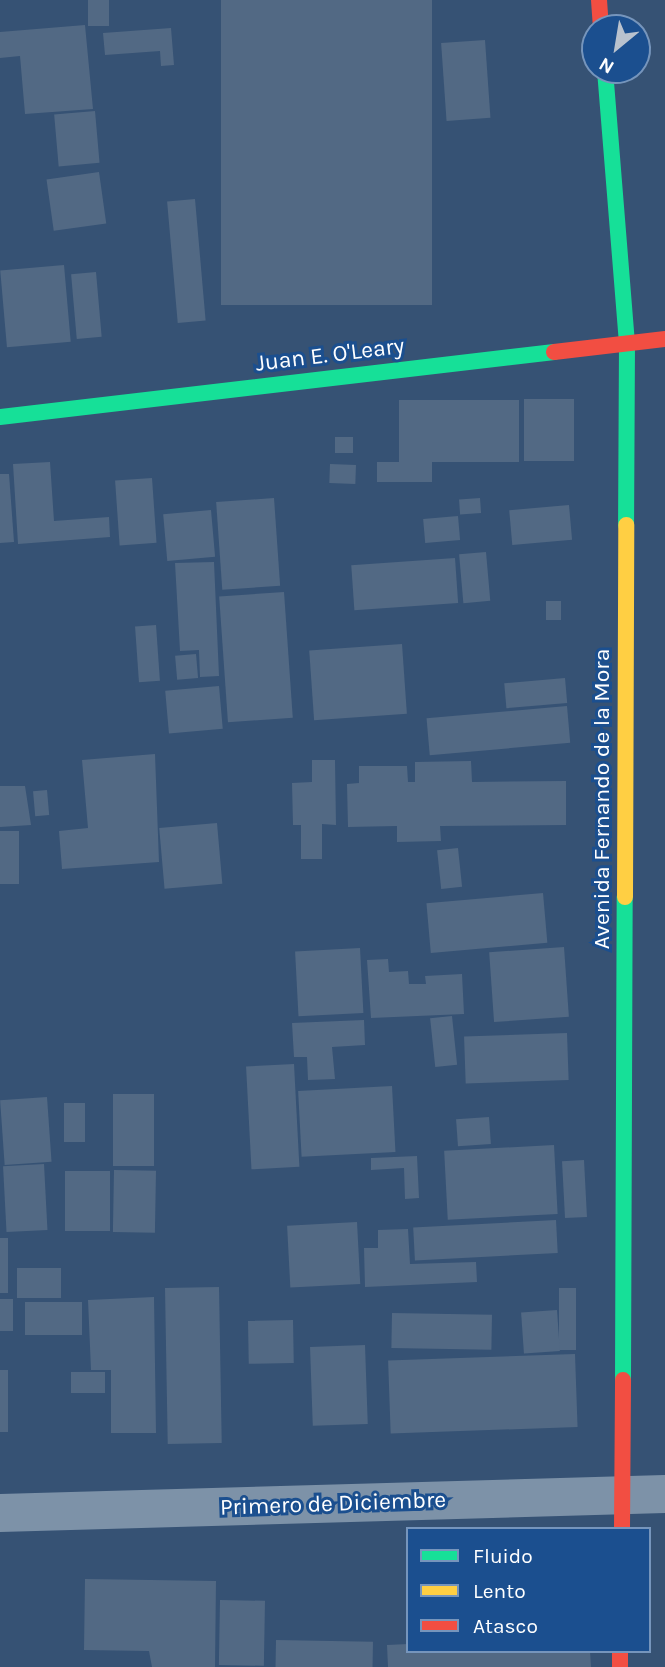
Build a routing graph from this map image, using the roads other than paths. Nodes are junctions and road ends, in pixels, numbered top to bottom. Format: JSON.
{"nodes":[{"id":1,"x":606,"y":84,"type":"edge"},
{"id":2,"x":665,"y":339,"type":"edge"},
{"id":3,"x":627,"y":344,"type":"junction"},
{"id":4,"x":0,"y":417,"type":"edge"},
{"id":5,"x":665,"y":1494,"type":"edge"},
{"id":6,"x":622,"y":1512,"type":"edge"},
{"id":7,"x":0,"y":1513,"type":"edge"}],
"edges":[{"from":1,"to":3,"type":"main road","name":"Avenida Fernando de la Mora"},
{"from":2,"to":3,"type":"main road","name":"Juan E. O'Leary"},
{"from":3,"to":4,"type":"main road","name":"Juan E. O'Leary"},
{"from":3,"to":6,"type":"main road","name":"Avenida Fernando de la Mora"},
{"from":5,"to":6,"type":"street","name":"Primero de Diciembre"},
{"from":6,"to":7,"type":"street","name":"Primero de Diciembre"}]}
